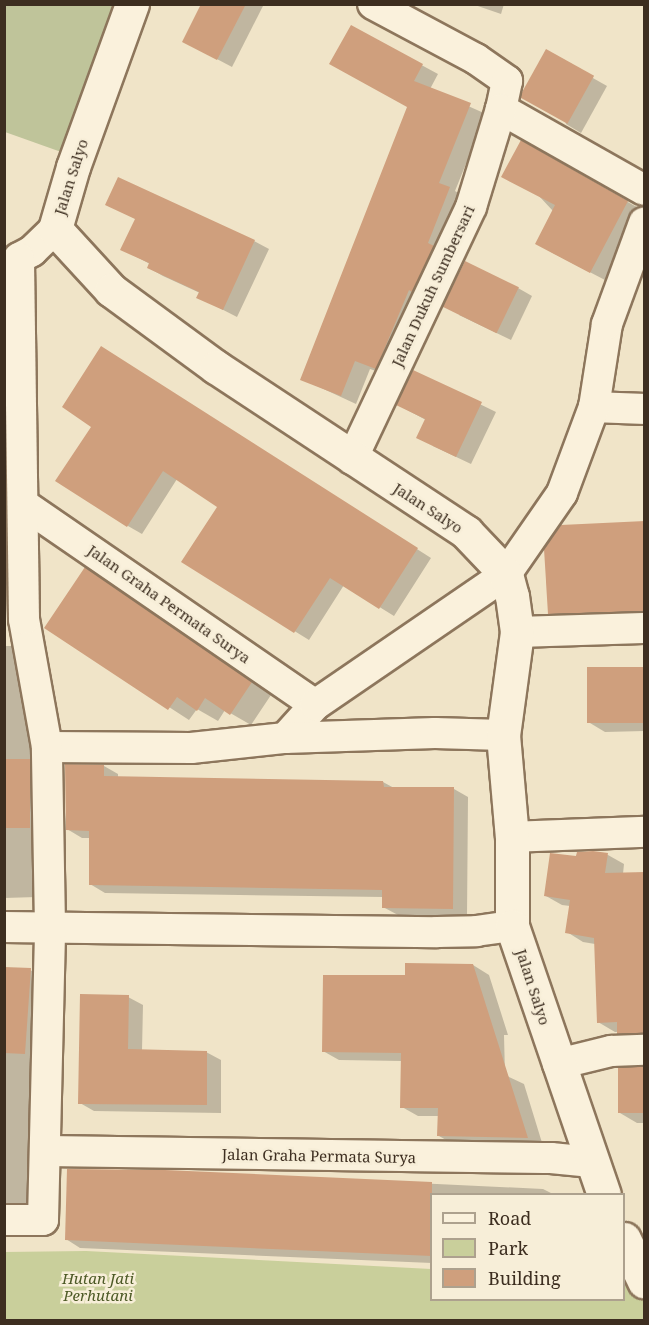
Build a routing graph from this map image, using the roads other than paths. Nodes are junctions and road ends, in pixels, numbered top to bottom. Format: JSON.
{"nodes":[{"id":1,"x":132,"y":4,"type":"edge"},
{"id":2,"x":373,"y":4,"type":"edge"},
{"id":3,"x":501,"y":109,"type":"junction"},
{"id":4,"x":645,"y":190,"type":"edge"},
{"id":5,"x":645,"y":223,"type":"edge"},
{"id":6,"x":55,"y":229,"type":"junction"},
{"id":7,"x":12,"y":255,"type":"edge"},
{"id":8,"x":594,"y":407,"type":"junction"},
{"id":9,"x":645,"y":409,"type":"edge"},
{"id":10,"x":352,"y":459,"type":"junction"},
{"id":11,"x":23,"y":504,"type":"junction"},
{"id":12,"x":506,"y":574,"type":"junction"},
{"id":13,"x":14,"y":619,"type":"edge"},
{"id":14,"x":645,"y":628,"type":"edge"},
{"id":15,"x":517,"y":632,"type":"junction"},
{"id":16,"x":315,"y":705,"type":"junction"},
{"id":17,"x":503,"y":735,"type":"junction"},
{"id":18,"x":285,"y":738,"type":"junction"},
{"id":19,"x":47,"y":747,"type":"junction"},
{"id":20,"x":645,"y":832,"type":"edge"},
{"id":21,"x":512,"y":837,"type":"junction"},
{"id":22,"x":513,"y":926,"type":"junction"},
{"id":23,"x":4,"y":927,"type":"edge"},
{"id":24,"x":50,"y":927,"type":"junction"},
{"id":25,"x":645,"y":1050,"type":"edge"},
{"id":26,"x":558,"y":1064,"type":"junction"},
{"id":27,"x":46,"y":1151,"type":"junction"},
{"id":28,"x":592,"y":1162,"type":"junction"},
{"id":29,"x":604,"y":1193,"type":"edge"},
{"id":30,"x":4,"y":1220,"type":"edge"},
{"id":31,"x":625,"y":1241,"type":"edge"},
{"id":32,"x":645,"y":1281,"type":"edge"}],
"edges":[{"from":1,"to":6,"type":"street","name":"Jalan Salyo"},
{"from":2,"to":3,"type":"street","name":"Jalan Dukuh Sumbersari"},
{"from":3,"to":4,"type":"street"},
{"from":3,"to":10,"type":"street","name":"Jalan Dukuh Sumbersari"},
{"from":5,"to":8,"type":"street"},
{"from":6,"to":7,"type":"street"},
{"from":6,"to":10,"type":"street","name":"Jalan Salyo"},
{"from":7,"to":11,"type":"street"},
{"from":8,"to":9,"type":"street"},
{"from":8,"to":12,"type":"street"},
{"from":10,"to":12,"type":"street","name":"Jalan Salyo"},
{"from":11,"to":13,"type":"street"},
{"from":11,"to":16,"type":"street","name":"Jalan Graha Permata Surya"},
{"from":12,"to":15,"type":"street","name":"Jalan Salyo"},
{"from":12,"to":16,"type":"street"},
{"from":13,"to":19,"type":"street"},
{"from":14,"to":15,"type":"street"},
{"from":15,"to":17,"type":"street","name":"Jalan Salyo"},
{"from":16,"to":18,"type":"street"},
{"from":17,"to":18,"type":"street"},
{"from":17,"to":21,"type":"street","name":"Jalan Salyo"},
{"from":18,"to":19,"type":"street"},
{"from":19,"to":24,"type":"street"},
{"from":20,"to":21,"type":"street"},
{"from":21,"to":22,"type":"street","name":"Jalan Salyo"},
{"from":22,"to":24,"type":"street"},
{"from":22,"to":26,"type":"street","name":"Jalan Salyo"},
{"from":23,"to":24,"type":"street"},
{"from":24,"to":27,"type":"street"},
{"from":25,"to":26,"type":"street"},
{"from":26,"to":28,"type":"street","name":"Jalan Salyo"},
{"from":27,"to":28,"type":"street","name":"Jalan Graha Permata Surya"},
{"from":27,"to":30,"type":"street"},
{"from":28,"to":29,"type":"street","name":"Jalan Salyo"},
{"from":31,"to":32,"type":"street"}]}
